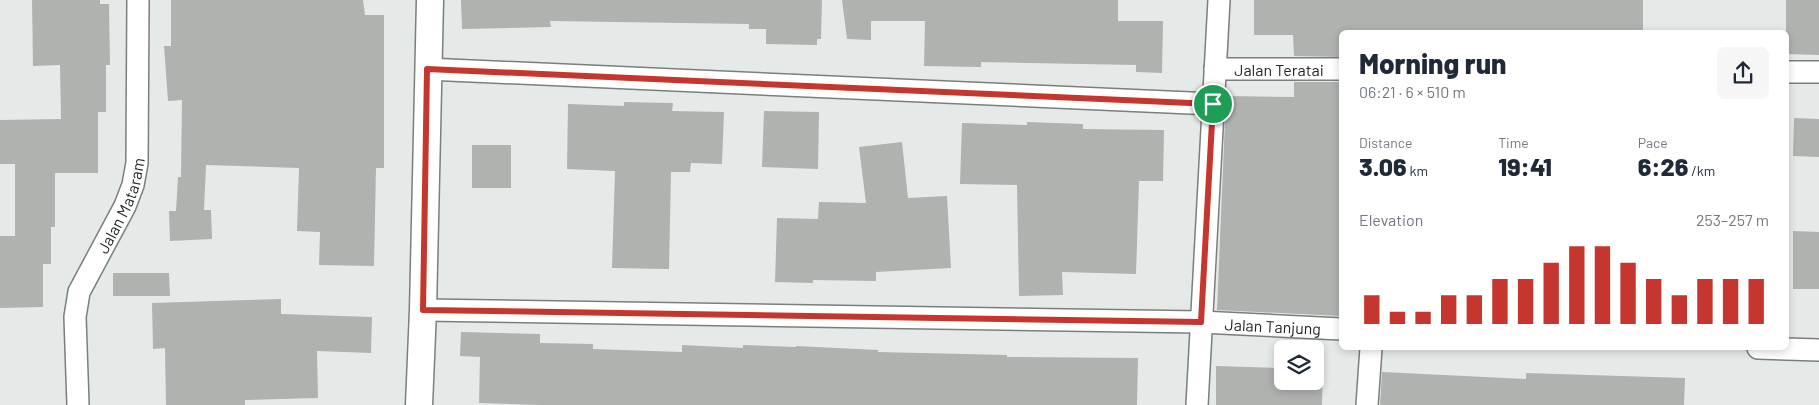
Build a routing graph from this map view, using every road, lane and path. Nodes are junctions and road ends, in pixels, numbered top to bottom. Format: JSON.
{"nodes":[{"id":1,"x":138,"y":0,"type":"edge"},
{"id":2,"x":430,"y":0,"type":"edge"},
{"id":3,"x":1219,"y":0,"type":"edge"},
{"id":4,"x":427,"y":69,"type":"junction"},
{"id":5,"x":1215,"y":69,"type":"junction"},
{"id":6,"x":1339,"y":69,"type":"edge"},
{"id":7,"x":1789,"y":72,"type":"edge"},
{"id":8,"x":1819,"y":72,"type":"edge"},
{"id":9,"x":1213,"y":104,"type":"junction"},
{"id":10,"x":423,"y":310,"type":"junction"},
{"id":11,"x":1201,"y":322,"type":"junction"},
{"id":12,"x":1339,"y":329,"type":"edge"},
{"id":13,"x":1789,"y":349,"type":"edge"},
{"id":14,"x":1371,"y":350,"type":"edge"},
{"id":15,"x":1819,"y":350,"type":"edge"},
{"id":16,"x":78,"y":405,"type":"edge"},
{"id":17,"x":418,"y":405,"type":"edge"},
{"id":18,"x":1196,"y":405,"type":"edge"},
{"id":19,"x":1367,"y":405,"type":"edge"}],
"edges":[{"from":1,"to":16,"type":"street","name":"Jalan Mataram"},
{"from":2,"to":4,"type":"street"},
{"from":3,"to":5,"type":"street"},
{"from":4,"to":9,"type":"street"},
{"from":4,"to":10,"type":"street"},
{"from":5,"to":6,"type":"street","name":"Jalan Teratai"},
{"from":5,"to":9,"type":"street"},
{"from":7,"to":8,"type":"street"},
{"from":9,"to":11,"type":"street"},
{"from":10,"to":11,"type":"street","name":"Jalan Tanjung"},
{"from":10,"to":17,"type":"street"},
{"from":11,"to":12,"type":"street","name":"Jalan Tanjung"},
{"from":11,"to":18,"type":"street"},
{"from":13,"to":15,"type":"street"},
{"from":14,"to":19,"type":"street"}]}
